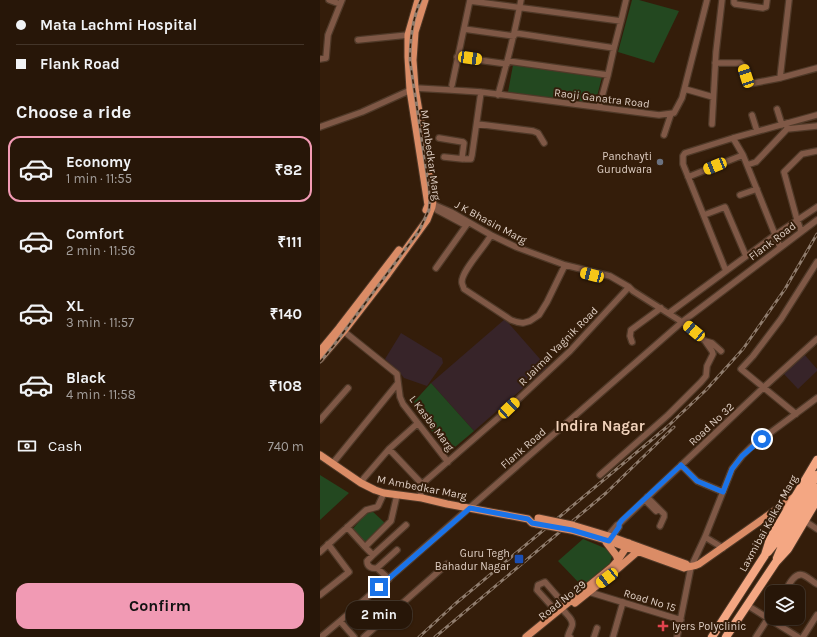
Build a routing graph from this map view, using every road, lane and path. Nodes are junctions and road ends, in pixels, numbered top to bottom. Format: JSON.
{"nodes":[{"id":1,"x":329,"y":0,"type":"edge"},
{"id":2,"x":418,"y":0,"type":"edge"},
{"id":3,"x":425,"y":0,"type":"edge"},
{"id":4,"x":470,"y":0,"type":"edge"},
{"id":5,"x":521,"y":0,"type":"edge"},
{"id":6,"x":626,"y":0,"type":"edge"},
{"id":7,"x":707,"y":0,"type":"edge"},
{"id":8,"x":722,"y":0,"type":"edge"},
{"id":9,"x":734,"y":0,"type":"edge"},
{"id":10,"x":766,"y":0,"type":"edge"},
{"id":11,"x":789,"y":0,"type":"edge"},
{"id":12,"x":341,"y":2,"type":"edge"},
{"id":13,"x":519,"y":8,"type":"junction"},
{"id":14,"x":621,"y":21,"type":"junction"},
{"id":15,"x":464,"y":29,"type":"junction"},
{"id":16,"x":408,"y":35,"type":"junction"},
{"id":17,"x":514,"y":35,"type":"junction"},
{"id":18,"x":358,"y":40,"type":"dead end"},
{"id":19,"x":614,"y":48,"type":"junction"},
{"id":20,"x":457,"y":57,"type":"junction"},
{"id":21,"x":320,"y":59,"type":"edge"},
{"id":22,"x":508,"y":62,"type":"junction"},
{"id":23,"x":715,"y":63,"type":"junction"},
{"id":24,"x":817,"y":68,"type":"edge"},
{"id":25,"x":608,"y":74,"type":"junction"},
{"id":26,"x":780,"y":78,"type":"junction"},
{"id":27,"x":452,"y":85,"type":"dead end"},
{"id":28,"x":413,"y":89,"type":"junction"},
{"id":29,"x":685,"y":89,"type":"junction"},
{"id":30,"x":480,"y":92,"type":"junction"},
{"id":31,"x":498,"y":94,"type":"junction"},
{"id":32,"x":713,"y":97,"type":"junction"},
{"id":33,"x":599,"y":107,"type":"junction"},
{"id":34,"x":777,"y":109,"type":"dead end"},
{"id":35,"x":671,"y":114,"type":"junction"},
{"id":36,"x":752,"y":115,"type":"dead end"},
{"id":37,"x":817,"y":115,"type":"edge"},
{"id":38,"x":476,"y":124,"type":"junction"},
{"id":39,"x":712,"y":124,"type":"dead end"},
{"id":40,"x":320,"y":126,"type":"edge"},
{"id":41,"x":785,"y":126,"type":"junction"},
{"id":42,"x":817,"y":126,"type":"edge"},
{"id":43,"x":757,"y":132,"type":"junction"},
{"id":44,"x":664,"y":135,"type":"dead end"},
{"id":45,"x":439,"y":138,"type":"dead end"},
{"id":46,"x":733,"y":138,"type":"junction"},
{"id":47,"x":544,"y":143,"type":"dead end"},
{"id":48,"x":817,"y":151,"type":"edge"},
{"id":49,"x":743,"y":155,"type":"junction"},
{"id":50,"x":444,"y":157,"type":"dead end"},
{"id":51,"x":463,"y":159,"type":"junction"},
{"id":52,"x":747,"y":165,"type":"junction"},
{"id":53,"x":688,"y":177,"type":"junction"},
{"id":54,"x":757,"y":189,"type":"junction"},
{"id":55,"x":740,"y":195,"type":"dead end"},
{"id":56,"x":430,"y":204,"type":"junction"},
{"id":57,"x":817,"y":207,"type":"edge"},
{"id":58,"x":704,"y":215,"type":"junction"},
{"id":59,"x":797,"y":220,"type":"junction"},
{"id":60,"x":817,"y":220,"type":"edge"},
{"id":61,"x":467,"y":224,"type":"junction"},
{"id":62,"x":801,"y":231,"type":"junction"},
{"id":63,"x":776,"y":235,"type":"junction"},
{"id":64,"x":490,"y":237,"type":"junction"},
{"id":65,"x":780,"y":247,"type":"junction"},
{"id":66,"x":746,"y":256,"type":"junction"},
{"id":67,"x":817,"y":262,"type":"edge"},
{"id":68,"x":565,"y":266,"type":"junction"},
{"id":69,"x":436,"y":268,"type":"dead end"},
{"id":70,"x":726,"y":271,"type":"junction"},
{"id":71,"x":627,"y":288,"type":"junction"},
{"id":72,"x":661,"y":308,"type":"junction"},
{"id":73,"x":669,"y":314,"type":"junction"},
{"id":74,"x":682,"y":322,"type":"junction"},
{"id":75,"x":342,"y":330,"type":"junction"},
{"id":76,"x":817,"y":339,"type":"edge"},
{"id":77,"x":705,"y":341,"type":"junction"},
{"id":78,"x":632,"y":342,"type":"dead end"},
{"id":79,"x":320,"y":351,"type":"edge"},
{"id":80,"x":721,"y":351,"type":"dead end"},
{"id":81,"x":320,"y":359,"type":"edge"},
{"id":82,"x":398,"y":384,"type":"junction"},
{"id":83,"x":764,"y":387,"type":"junction"},
{"id":84,"x":348,"y":388,"type":"dead end"},
{"id":85,"x":817,"y":398,"type":"edge"},
{"id":86,"x":796,"y":414,"type":"junction"},
{"id":87,"x":320,"y":420,"type":"edge"},
{"id":88,"x":418,"y":422,"type":"junction"},
{"id":89,"x":389,"y":449,"type":"junction"},
{"id":90,"x":320,"y":455,"type":"edge"},
{"id":91,"x":817,"y":460,"type":"edge"},
{"id":92,"x":448,"y":462,"type":"junction"},
{"id":93,"x":333,"y":463,"type":"junction"},
{"id":94,"x":681,"y":465,"type":"junction"},
{"id":95,"x":600,"y":475,"type":"dead end"},
{"id":96,"x":817,"y":475,"type":"edge"},
{"id":97,"x":361,"y":483,"type":"junction"},
{"id":98,"x":422,"y":484,"type":"junction"},
{"id":99,"x":817,"y":488,"type":"edge"},
{"id":100,"x":723,"y":492,"type":"junction"},
{"id":101,"x":384,"y":493,"type":"junction"},
{"id":102,"x":397,"y":495,"type":"junction"},
{"id":103,"x":647,"y":497,"type":"junction"},
{"id":104,"x":794,"y":497,"type":"junction"},
{"id":105,"x":422,"y":498,"type":"junction"},
{"id":106,"x":817,"y":500,"type":"edge"},
{"id":107,"x":470,"y":508,"type":"junction"},
{"id":108,"x":658,"y":509,"type":"dead end"},
{"id":109,"x":805,"y":521,"type":"junction"},
{"id":110,"x":406,"y":525,"type":"dead end"},
{"id":111,"x":660,"y":526,"type":"dead end"},
{"id":112,"x":347,"y":527,"type":"junction"},
{"id":113,"x":817,"y":529,"type":"edge"},
{"id":114,"x":705,"y":537,"type":"junction"},
{"id":115,"x":608,"y":539,"type":"junction"},
{"id":116,"x":328,"y":544,"type":"junction"},
{"id":117,"x":779,"y":544,"type":"junction"},
{"id":118,"x":628,"y":546,"type":"junction"},
{"id":119,"x":366,"y":548,"type":"dead end"},
{"id":120,"x":722,"y":548,"type":"junction"},
{"id":121,"x":638,"y":549,"type":"junction"},
{"id":122,"x":397,"y":550,"type":"dead end"},
{"id":123,"x":320,"y":552,"type":"edge"},
{"id":124,"x":373,"y":555,"type":"junction"},
{"id":125,"x":765,"y":555,"type":"junction"},
{"id":126,"x":618,"y":560,"type":"junction"},
{"id":127,"x":776,"y":562,"type":"junction"},
{"id":128,"x":447,"y":564,"type":"dead end"},
{"id":129,"x":690,"y":567,"type":"junction"},
{"id":130,"x":377,"y":568,"type":"junction"},
{"id":131,"x":546,"y":578,"type":"dead end"},
{"id":132,"x":389,"y":579,"type":"junction"},
{"id":133,"x":817,"y":584,"type":"edge"},
{"id":134,"x":789,"y":585,"type":"edge"},
{"id":135,"x":588,"y":590,"type":"junction"},
{"id":136,"x":571,"y":594,"type":"dead end"},
{"id":137,"x":320,"y":595,"type":"edge"},
{"id":138,"x":622,"y":602,"type":"junction"},
{"id":139,"x":747,"y":605,"type":"junction"},
{"id":140,"x":564,"y":606,"type":"junction"},
{"id":141,"x":817,"y":614,"type":"edge"},
{"id":142,"x":765,"y":616,"type":"edge"},
{"id":143,"x":681,"y":620,"type":"junction"},
{"id":144,"x":340,"y":621,"type":"junction"},
{"id":145,"x":765,"y":623,"type":"edge"},
{"id":146,"x":779,"y":625,"type":"edge"},
{"id":147,"x":597,"y":628,"type":"dead end"},
{"id":148,"x":530,"y":636,"type":"edge"},
{"id":149,"x":321,"y":637,"type":"edge"},
{"id":150,"x":354,"y":637,"type":"edge"},
{"id":151,"x":364,"y":637,"type":"edge"},
{"id":152,"x":570,"y":637,"type":"edge"},
{"id":153,"x":594,"y":637,"type":"edge"},
{"id":154,"x":613,"y":637,"type":"edge"},
{"id":155,"x":677,"y":637,"type":"edge"},
{"id":156,"x":712,"y":637,"type":"edge"},
{"id":157,"x":726,"y":637,"type":"edge"},
{"id":158,"x":756,"y":637,"type":"edge"},
{"id":159,"x":798,"y":637,"type":"edge"},
{"id":160,"x":803,"y":637,"type":"edge"}],
"edges":[{"from":1,"to":12,"type":"street"},
{"from":2,"to":16,"type":"main road","name":"M Ambedkar Marg"},
{"from":3,"to":28,"type":"main road"},
{"from":4,"to":13,"type":"street"},
{"from":4,"to":15,"type":"street"},
{"from":5,"to":13,"type":"street"},
{"from":6,"to":14,"type":"street"},
{"from":7,"to":29,"type":"street"},
{"from":8,"to":23,"type":"street"},
{"from":9,"to":10,"type":"street"},
{"from":11,"to":26,"type":"street"},
{"from":12,"to":21,"type":"street"},
{"from":13,"to":14,"type":"street"},
{"from":13,"to":17,"type":"street"},
{"from":14,"to":19,"type":"street"},
{"from":15,"to":17,"type":"street"},
{"from":15,"to":20,"type":"street"},
{"from":16,"to":18,"type":"street"},
{"from":16,"to":28,"type":"main road","name":"M Ambedkar Marg"},
{"from":17,"to":19,"type":"street"},
{"from":17,"to":22,"type":"street"},
{"from":19,"to":25,"type":"street"},
{"from":20,"to":22,"type":"street"},
{"from":20,"to":27,"type":"street"},
{"from":22,"to":25,"type":"street"},
{"from":22,"to":31,"type":"street"},
{"from":23,"to":26,"type":"street"},
{"from":23,"to":32,"type":"street"},
{"from":24,"to":26,"type":"street"},
{"from":25,"to":33,"type":"street"},
{"from":28,"to":30,"type":"street","name":"Raoji Ganatra Road"},
{"from":28,"to":40,"type":"street"},
{"from":28,"to":56,"type":"main road","name":"M Ambedkar Marg"},
{"from":29,"to":32,"type":"street"},
{"from":29,"to":35,"type":"street"},
{"from":30,"to":31,"type":"street","name":"Raoji Ganatra Road"},
{"from":30,"to":38,"type":"street"},
{"from":31,"to":33,"type":"street","name":"Raoji Ganatra Road"},
{"from":32,"to":39,"type":"street"},
{"from":33,"to":35,"type":"street","name":"Raoji Ganatra Road"},
{"from":34,"to":41,"type":"street"},
{"from":35,"to":44,"type":"street"},
{"from":36,"to":43,"type":"street"},
{"from":37,"to":41,"type":"street"},
{"from":38,"to":47,"type":"street"},
{"from":38,"to":51,"type":"street"},
{"from":41,"to":42,"type":"street"},
{"from":41,"to":43,"type":"street"},
{"from":41,"to":52,"type":"street"},
{"from":43,"to":46,"type":"street"},
{"from":45,"to":51,"type":"street"},
{"from":46,"to":49,"type":"street"},
{"from":46,"to":53,"type":"street"},
{"from":48,"to":59,"type":"street"},
{"from":49,"to":52,"type":"street"},
{"from":49,"to":53,"type":"street"},
{"from":50,"to":51,"type":"street"},
{"from":52,"to":54,"type":"street"},
{"from":53,"to":58,"type":"street"},
{"from":54,"to":55,"type":"street"},
{"from":54,"to":63,"type":"street"},
{"from":56,"to":61,"type":"street","name":"J K Bhasin Marg"},
{"from":56,"to":75,"type":"main road","name":"M Ambedkar Marg"},
{"from":57,"to":59,"type":"street"},
{"from":58,"to":66,"type":"street"},
{"from":58,"to":70,"type":"street"},
{"from":59,"to":62,"type":"street"},
{"from":59,"to":63,"type":"street"},
{"from":60,"to":62,"type":"street","name":"Flank Road"},
{"from":61,"to":64,"type":"street","name":"J K Bhasin Marg"},
{"from":61,"to":69,"type":"street"},
{"from":62,"to":65,"type":"street","name":"Flank Road"},
{"from":63,"to":65,"type":"street"},
{"from":63,"to":66,"type":"street"},
{"from":64,"to":68,"type":"street","name":"J K Bhasin Marg"},
{"from":64,"to":68,"type":"street"},
{"from":65,"to":74,"type":"street","name":"Flank Road"},
{"from":66,"to":70,"type":"street"},
{"from":67,"to":83,"type":"street"},
{"from":68,"to":71,"type":"street","name":"J K Bhasin Marg"},
{"from":70,"to":73,"type":"street"},
{"from":71,"to":72,"type":"street","name":"J K Bhasin Marg"},
{"from":71,"to":92,"type":"street","name":"R Jaimal Yagnik Road"},
{"from":72,"to":73,"type":"street","name":"J K Bhasin Marg"},
{"from":72,"to":78,"type":"street"},
{"from":73,"to":74,"type":"street","name":"J K Bhasin Marg"},
{"from":74,"to":77,"type":"street","name":"J K Bhasin Marg"},
{"from":74,"to":107,"type":"street","name":"Flank Road"},
{"from":75,"to":79,"type":"main road","name":"M Ambedkar Marg"},
{"from":75,"to":81,"type":"main road"},
{"from":75,"to":82,"type":"street","name":"L Kasbe Marg"},
{"from":76,"to":83,"type":"street","name":"Road No 32"},
{"from":77,"to":80,"type":"street","name":"J K Bhasin Marg"},
{"from":77,"to":95,"type":"street"},
{"from":82,"to":88,"type":"street","name":"L Kasbe Marg"},
{"from":82,"to":93,"type":"street"},
{"from":83,"to":86,"type":"street"},
{"from":83,"to":94,"type":"street","name":"Road No 32"},
{"from":84,"to":87,"type":"street"},
{"from":85,"to":86,"type":"street"},
{"from":86,"to":100,"type":"street"},
{"from":88,"to":89,"type":"street"},
{"from":88,"to":92,"type":"street","name":"L Kasbe Marg"},
{"from":89,"to":97,"type":"street"},
{"from":89,"to":98,"type":"street"},
{"from":90,"to":93,"type":"main road","name":"M Ambedkar Marg"},
{"from":91,"to":104,"type":"highway","name":"Laxmibai Kelkar Marg"},
{"from":92,"to":98,"type":"street","name":"R Jaimal Yagnik Road"},
{"from":93,"to":97,"type":"main road","name":"M Ambedkar Marg"},
{"from":94,"to":100,"type":"street"},
{"from":94,"to":103,"type":"street","name":"Road No 32"},
{"from":96,"to":117,"type":"highway"},
{"from":97,"to":101,"type":"main road","name":"M Ambedkar Marg"},
{"from":98,"to":105,"type":"street"},
{"from":99,"to":117,"type":"highway"},
{"from":100,"to":114,"type":"street"},
{"from":101,"to":102,"type":"main road","name":"M Ambedkar Marg"},
{"from":101,"to":112,"type":"street"},
{"from":102,"to":105,"type":"main road","name":"M Ambedkar Marg"},
{"from":102,"to":112,"type":"street"},
{"from":103,"to":108,"type":"street"},
{"from":103,"to":111,"type":"street"},
{"from":103,"to":115,"type":"street","name":"Road No 32"},
{"from":104,"to":120,"type":"main road"},
{"from":104,"to":125,"type":"highway","name":"Laxmibai Kelkar Marg"},
{"from":105,"to":107,"type":"main road","name":"M Ambedkar Marg"},
{"from":106,"to":109,"type":"highway"},
{"from":107,"to":115,"type":"main road","name":"M Ambedkar Marg","bridge":true},
{"from":107,"to":132,"type":"street","name":"Flank Road"},
{"from":109,"to":113,"type":"street"},
{"from":109,"to":127,"type":"highway"},
{"from":110,"to":124,"type":"street"},
{"from":112,"to":116,"type":"street"},
{"from":114,"to":120,"type":"street"},
{"from":114,"to":129,"type":"street"},
{"from":115,"to":118,"type":"main road","name":"M Ambedkar Marg"},
{"from":115,"to":126,"type":"main road"},
{"from":116,"to":123,"type":"street"},
{"from":116,"to":137,"type":"street"},
{"from":117,"to":125,"type":"highway"},
{"from":117,"to":127,"type":"highway"},
{"from":118,"to":121,"type":"main road","name":"M Ambedkar Marg"},
{"from":118,"to":126,"type":"main road"},
{"from":119,"to":124,"type":"street"},
{"from":120,"to":129,"type":"main road"},
{"from":121,"to":129,"type":"main road","name":"M Ambedkar Marg"},
{"from":121,"to":135,"type":"main road","name":"Road No 29"},
{"from":122,"to":130,"type":"street"},
{"from":124,"to":130,"type":"street"},
{"from":125,"to":156,"type":"highway","name":"Laxmibai Kelkar Marg"},
{"from":126,"to":135,"type":"main road"},
{"from":127,"to":139,"type":"highway"},
{"from":128,"to":151,"type":"street"},
{"from":129,"to":143,"type":"street"},
{"from":130,"to":132,"type":"street"},
{"from":131,"to":140,"type":"street"},
{"from":132,"to":144,"type":"street","name":"Flank Road"},
{"from":133,"to":134,"type":"street"},
{"from":135,"to":138,"type":"street","name":"Road No 15"},
{"from":135,"to":140,"type":"main road"},
{"from":136,"to":140,"type":"street"},
{"from":138,"to":143,"type":"street","name":"Road No 15"},
{"from":138,"to":154,"type":"street"},
{"from":139,"to":142,"type":"street"},
{"from":139,"to":157,"type":"highway"},
{"from":140,"to":140,"type":"street"},
{"from":140,"to":148,"type":"main road"},
{"from":140,"to":152,"type":"street"},
{"from":141,"to":160,"type":"street"},
{"from":143,"to":155,"type":"street"},
{"from":144,"to":149,"type":"street","name":"Flank Road"},
{"from":144,"to":150,"type":"street"},
{"from":145,"to":158,"type":"street"},
{"from":146,"to":159,"type":"street"},
{"from":147,"to":153,"type":"street"}]}
